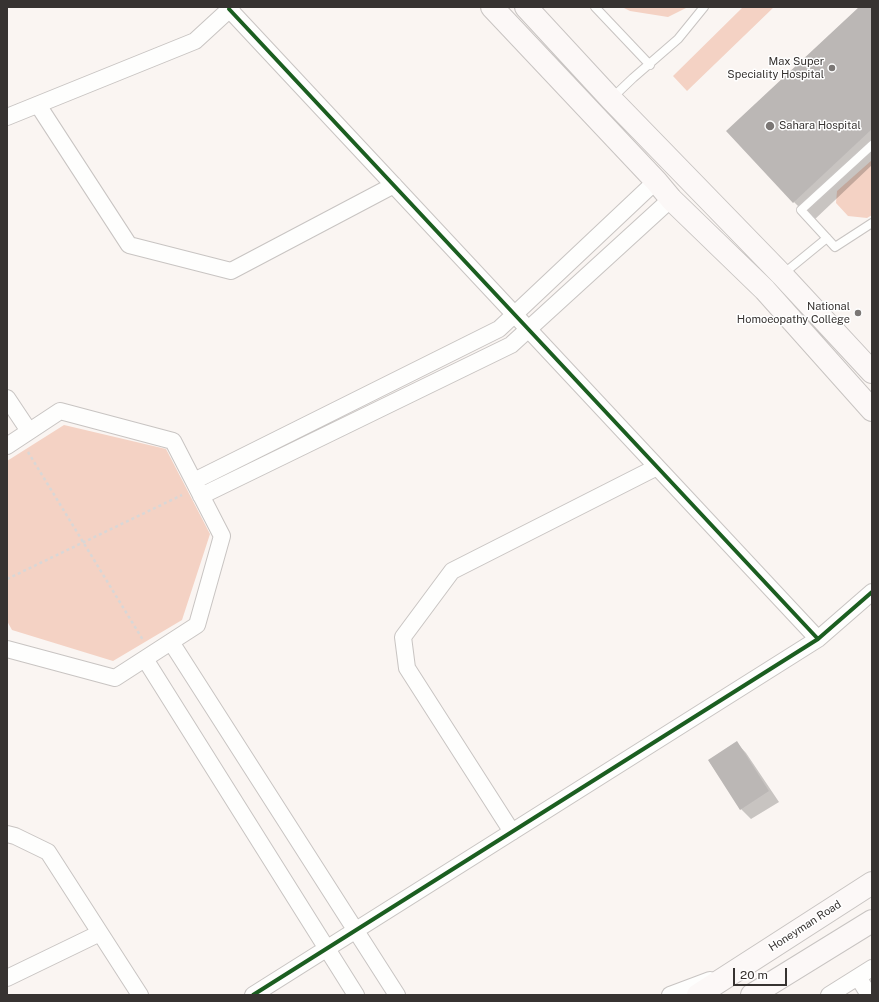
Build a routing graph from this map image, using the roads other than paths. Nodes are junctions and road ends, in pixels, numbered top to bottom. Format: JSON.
{"nodes":[{"id":1,"x":492,"y":7,"type":"edge"},
{"id":2,"x":526,"y":7,"type":"edge"},
{"id":3,"x":595,"y":7,"type":"edge"},
{"id":4,"x":704,"y":7,"type":"edge"},
{"id":5,"x":230,"y":8,"type":"edge"},
{"id":6,"x":650,"y":65,"type":"junction"},
{"id":7,"x":611,"y":99,"type":"junction"},
{"id":8,"x":38,"y":105,"type":"junction"},
{"id":9,"x":7,"y":117,"type":"edge"},
{"id":10,"x":872,"y":145,"type":"edge"},
{"id":11,"x":656,"y":181,"type":"junction"},
{"id":12,"x":394,"y":185,"type":"junction"},
{"id":13,"x":671,"y":200,"type":"junction"},
{"id":14,"x":872,"y":223,"type":"edge"},
{"id":15,"x":827,"y":238,"type":"junction"},
{"id":16,"x":773,"y":283,"type":"junction"},
{"id":17,"x":515,"y":314,"type":"junction"},
{"id":18,"x":528,"y":329,"type":"junction"},
{"id":19,"x":872,"y":372,"type":"edge"},
{"id":20,"x":7,"y":398,"type":"edge"},
{"id":21,"x":872,"y":410,"type":"edge"},
{"id":22,"x":18,"y":439,"type":"edge"},
{"id":23,"x":657,"y":467,"type":"junction"},
{"id":24,"x":197,"y":488,"type":"junction"},
{"id":25,"x":872,"y":592,"type":"edge"},
{"id":26,"x":818,"y":638,"type":"junction"},
{"id":27,"x":171,"y":642,"type":"junction"},
{"id":28,"x":7,"y":649,"type":"edge"},
{"id":29,"x":149,"y":657,"type":"junction"},
{"id":30,"x":512,"y":832,"type":"junction"},
{"id":31,"x":7,"y":834,"type":"edge"},
{"id":32,"x":872,"y":883,"type":"edge"},
{"id":33,"x":872,"y":921,"type":"edge"},
{"id":34,"x":355,"y":930,"type":"junction"},
{"id":35,"x":100,"y":934,"type":"junction"},
{"id":36,"x":327,"y":948,"type":"junction"},
{"id":37,"x":872,"y":968,"type":"edge"},
{"id":38,"x":736,"y":971,"type":"junction"},
{"id":39,"x":858,"y":977,"type":"junction"},
{"id":40,"x":7,"y":978,"type":"edge"},
{"id":41,"x":140,"y":995,"type":"edge"},
{"id":42,"x":253,"y":995,"type":"edge"},
{"id":43,"x":356,"y":995,"type":"edge"},
{"id":44,"x":397,"y":995,"type":"edge"},
{"id":45,"x":670,"y":995,"type":"edge"},
{"id":46,"x":698,"y":995,"type":"edge"},
{"id":47,"x":752,"y":995,"type":"edge"},
{"id":48,"x":829,"y":995,"type":"edge"},
{"id":49,"x":869,"y":995,"type":"edge"}],
"edges":[{"from":1,"to":11,"type":"street"},
{"from":2,"to":7,"type":"street"},
{"from":3,"to":6,"type":"lane"},
{"from":4,"to":6,"type":"lane"},
{"from":5,"to":8,"type":"street"},
{"from":5,"to":12,"type":"street"},
{"from":6,"to":7,"type":"lane"},
{"from":7,"to":16,"type":"street"},
{"from":8,"to":9,"type":"street"},
{"from":8,"to":12,"type":"street"},
{"from":10,"to":15,"type":"lane"},
{"from":11,"to":13,"type":"street"},
{"from":11,"to":17,"type":"street"},
{"from":12,"to":17,"type":"street"},
{"from":13,"to":16,"type":"street"},
{"from":13,"to":18,"type":"street"},
{"from":14,"to":15,"type":"lane"},
{"from":15,"to":16,"type":"lane"},
{"from":16,"to":19,"type":"street"},
{"from":16,"to":21,"type":"street"},
{"from":17,"to":18,"type":"street"},
{"from":17,"to":24,"type":"street"},
{"from":18,"to":23,"type":"street"},
{"from":18,"to":24,"type":"street"},
{"from":20,"to":22,"type":"street"},
{"from":22,"to":24,"type":"street"},
{"from":23,"to":26,"type":"street"},
{"from":23,"to":30,"type":"street"},
{"from":24,"to":27,"type":"street"},
{"from":25,"to":26,"type":"street"},
{"from":26,"to":30,"type":"street"},
{"from":27,"to":29,"type":"street"},
{"from":27,"to":34,"type":"street"},
{"from":28,"to":29,"type":"street"},
{"from":29,"to":36,"type":"street"},
{"from":30,"to":34,"type":"street"},
{"from":31,"to":35,"type":"street"},
{"from":32,"to":38,"type":"street","name":"Honeyman Road"},
{"from":33,"to":47,"type":"street"},
{"from":34,"to":36,"type":"street"},
{"from":34,"to":44,"type":"street"},
{"from":35,"to":40,"type":"street"},
{"from":35,"to":41,"type":"street"},
{"from":36,"to":42,"type":"street"},
{"from":36,"to":43,"type":"street"},
{"from":37,"to":39,"type":"street"},
{"from":38,"to":45,"type":"street"},
{"from":38,"to":46,"type":"street","name":"Honeyman Road"},
{"from":39,"to":48,"type":"street"},
{"from":39,"to":49,"type":"street"}]}
